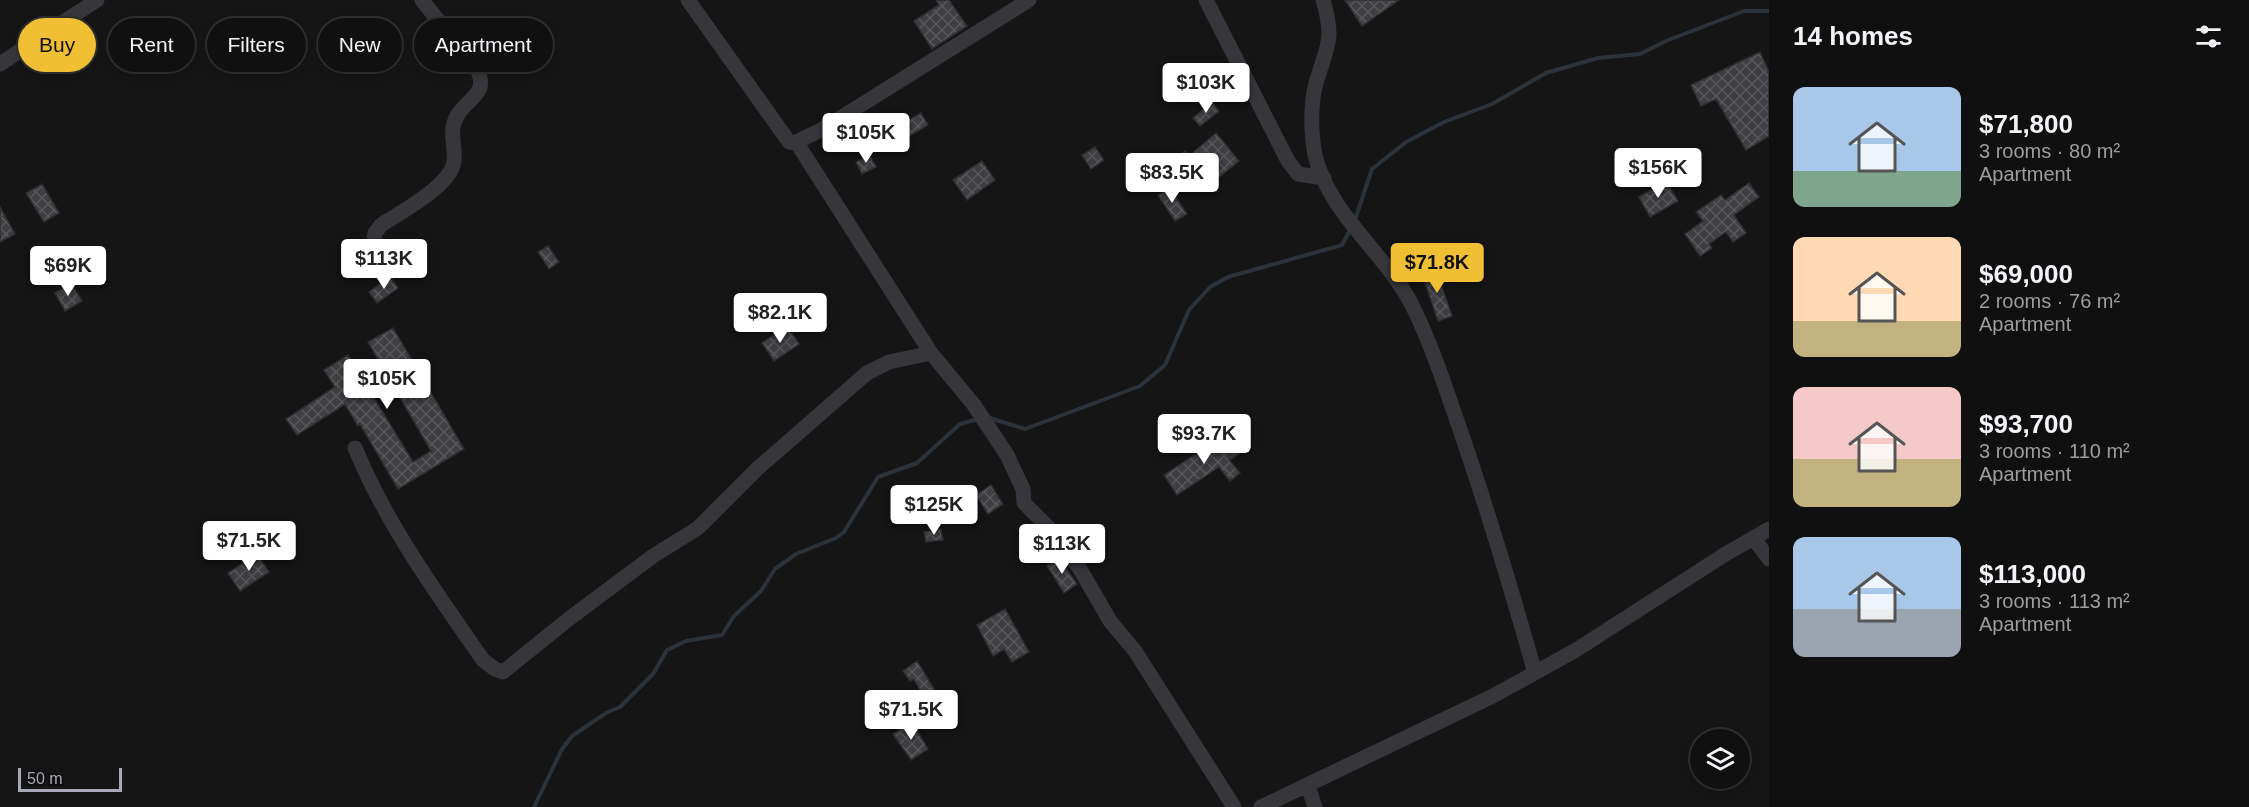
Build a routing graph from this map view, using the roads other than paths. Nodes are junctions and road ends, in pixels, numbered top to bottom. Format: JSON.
{"nodes":[{"id":1,"x":97,"y":0,"type":"edge"},
{"id":2,"x":422,"y":0,"type":"edge"},
{"id":3,"x":688,"y":0,"type":"edge"},
{"id":4,"x":1029,"y":0,"type":"edge"},
{"id":5,"x":1206,"y":0,"type":"edge"},
{"id":6,"x":1323,"y":0,"type":"edge"},
{"id":7,"x":0,"y":64,"type":"edge"},
{"id":8,"x":800,"y":142,"type":"junction"},
{"id":9,"x":1324,"y":178,"type":"junction"},
{"id":10,"x":374,"y":267,"type":"dead end"},
{"id":11,"x":931,"y":353,"type":"junction"},
{"id":12,"x":356,"y":448,"type":"dead end"},
{"id":13,"x":1769,"y":530,"type":"edge"},
{"id":14,"x":1753,"y":538,"type":"junction"},
{"id":15,"x":1769,"y":559,"type":"edge"},
{"id":16,"x":1535,"y":673,"type":"junction"},
{"id":17,"x":1308,"y":786,"type":"junction"},
{"id":18,"x":1234,"y":807,"type":"edge"},
{"id":19,"x":1261,"y":807,"type":"edge"},
{"id":20,"x":1315,"y":807,"type":"edge"}],
"edges":[{"from":1,"to":7,"type":"street"},
{"from":2,"to":10,"type":"street"},
{"from":3,"to":8,"type":"street"},
{"from":4,"to":8,"type":"street"},
{"from":5,"to":9,"type":"street"},
{"from":6,"to":9,"type":"street"},
{"from":8,"to":11,"type":"street"},
{"from":9,"to":16,"type":"street"},
{"from":11,"to":12,"type":"street"},
{"from":11,"to":18,"type":"street"},
{"from":13,"to":14,"type":"street"},
{"from":14,"to":15,"type":"street"},
{"from":14,"to":16,"type":"street"},
{"from":16,"to":17,"type":"street"},
{"from":17,"to":19,"type":"street"},
{"from":17,"to":20,"type":"street"}]}
